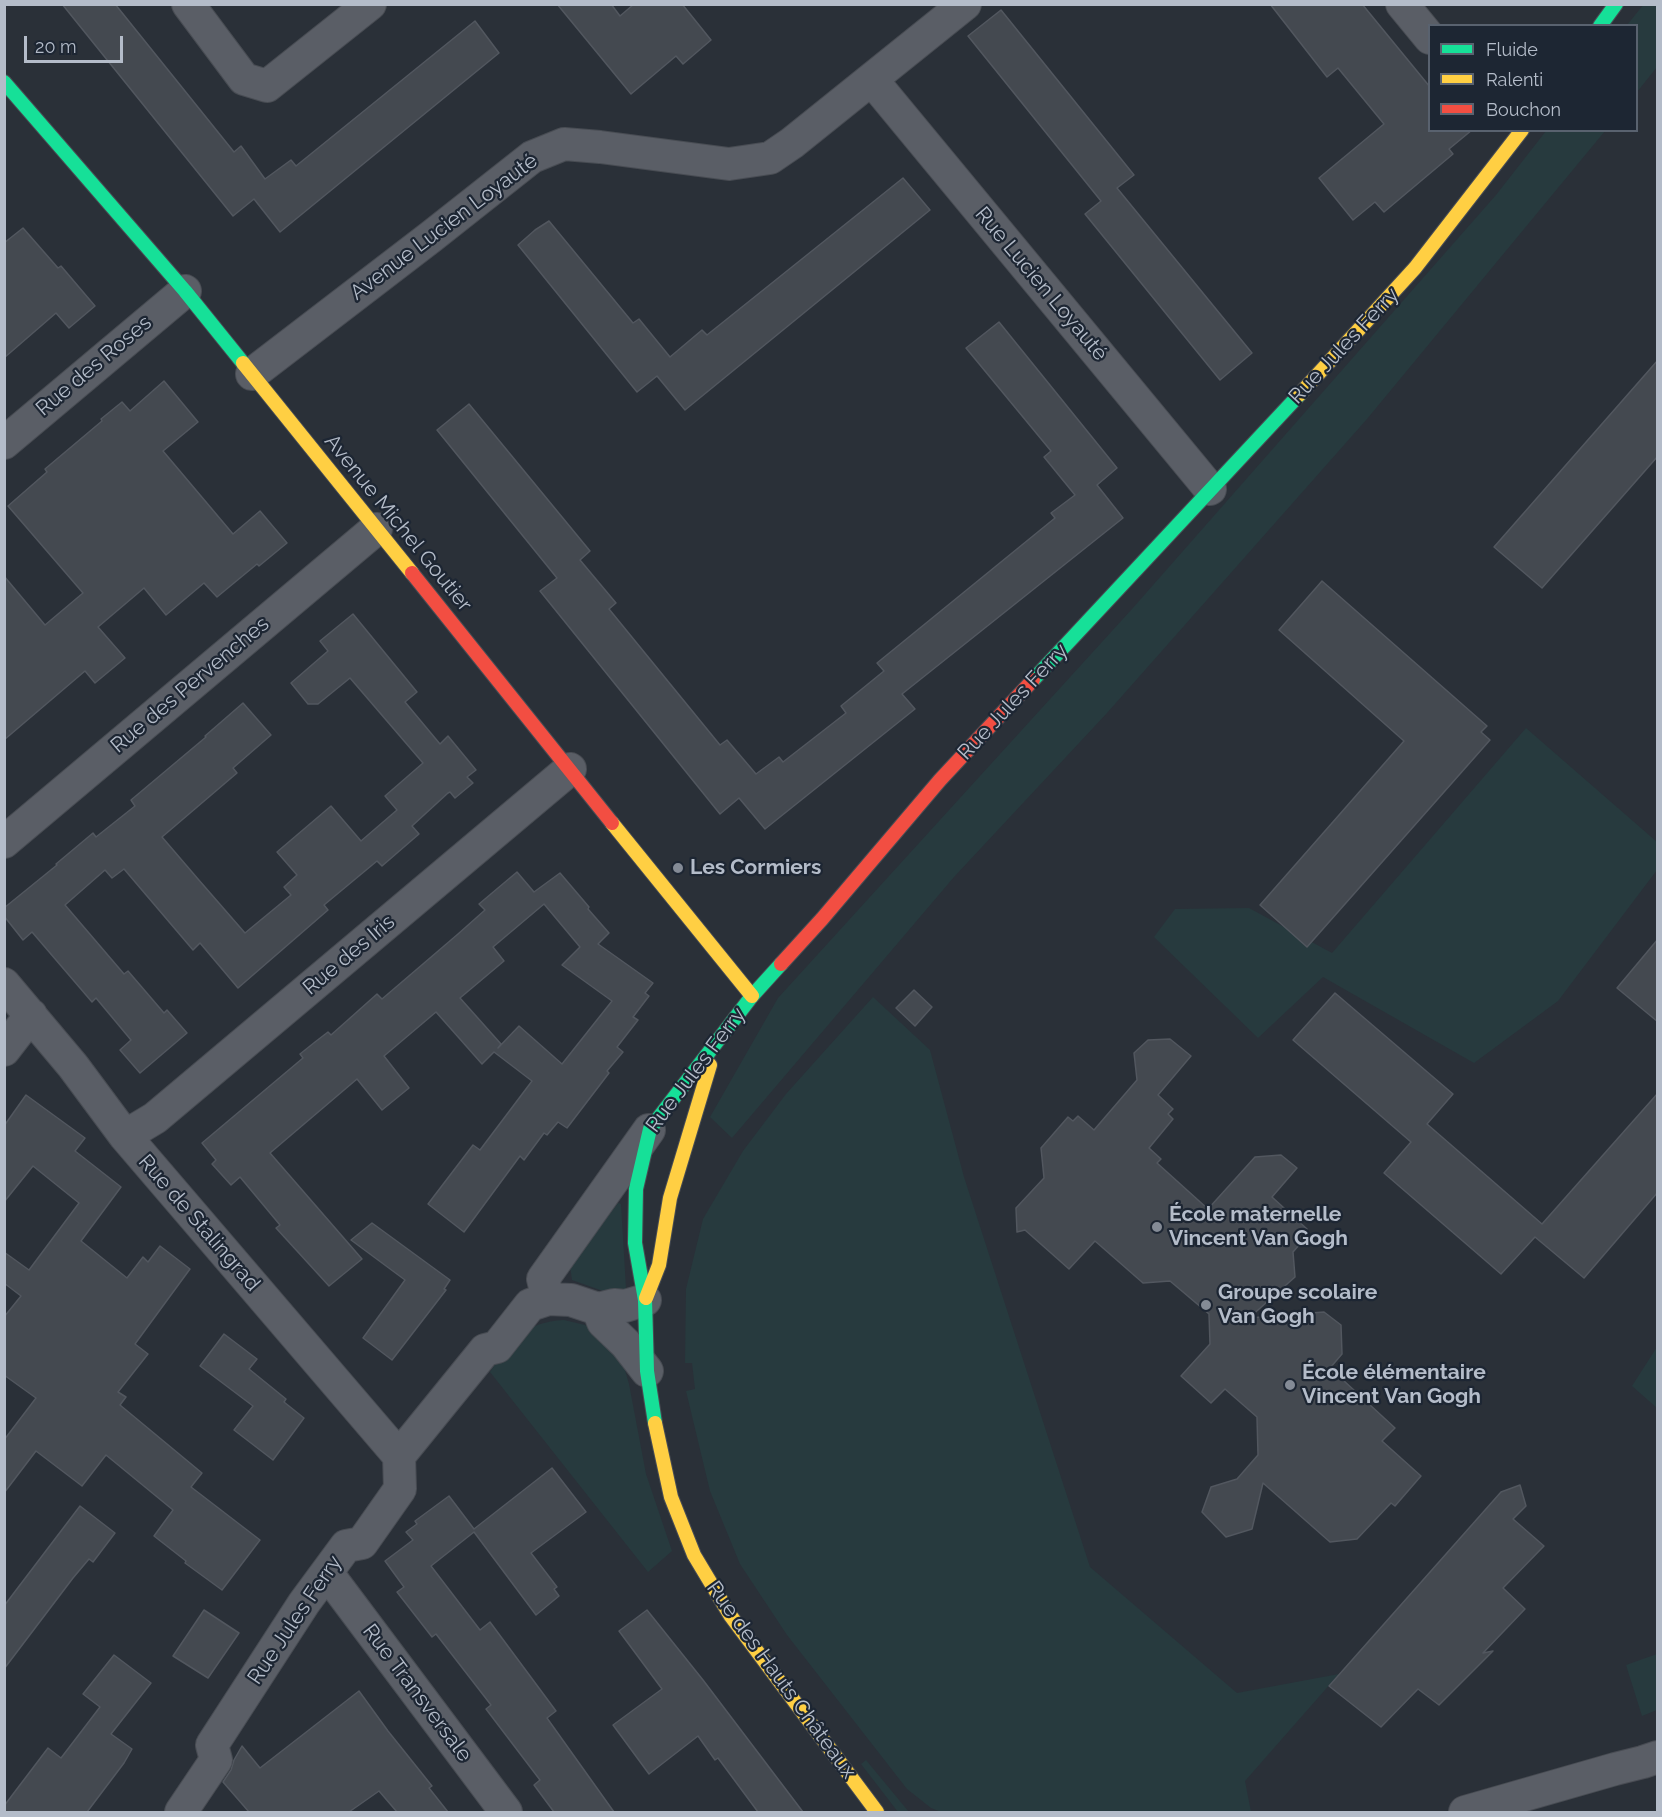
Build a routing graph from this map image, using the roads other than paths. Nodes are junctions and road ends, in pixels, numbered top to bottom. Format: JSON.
{"nodes":[{"id":1,"x":188,"y":4,"type":"edge"},
{"id":2,"x":370,"y":4,"type":"edge"},
{"id":3,"x":965,"y":4,"type":"edge"},
{"id":4,"x":1402,"y":4,"type":"edge"},
{"id":5,"x":1616,"y":4,"type":"edge"},
{"id":6,"x":1601,"y":24,"type":"edge"},
{"id":7,"x":1428,"y":36,"type":"edge"},
{"id":8,"x":872,"y":80,"type":"junction"},
{"id":9,"x":4,"y":82,"type":"edge"},
{"id":10,"x":1514,"y":134,"type":"edge"},
{"id":11,"x":185,"y":291,"type":"junction"},
{"id":12,"x":252,"y":374,"type":"junction"},
{"id":13,"x":4,"y":443,"type":"edge"},
{"id":14,"x":1210,"y":489,"type":"junction"},
{"id":15,"x":376,"y":529,"type":"junction"},
{"id":16,"x":570,"y":769,"type":"junction"},
{"id":17,"x":4,"y":842,"type":"edge"},
{"id":18,"x":4,"y":984,"type":"edge"},
{"id":19,"x":752,"y":996,"type":"junction"},
{"id":20,"x":31,"y":1015,"type":"junction"},
{"id":21,"x":718,"y":1040,"type":"junction"},
{"id":22,"x":4,"y":1050,"type":"edge"},
{"id":23,"x":650,"y":1129,"type":"junction"},
{"id":24,"x":125,"y":1136,"type":"junction"},
{"id":25,"x":645,"y":1300,"type":"junction"},
{"id":26,"x":539,"y":1302,"type":"junction"},
{"id":27,"x":598,"y":1309,"type":"junction"},
{"id":28,"x":647,"y":1371,"type":"junction"},
{"id":29,"x":399,"y":1456,"type":"junction"},
{"id":30,"x":327,"y":1573,"type":"junction"},
{"id":31,"x":1658,"y":1756,"type":"edge"},
{"id":32,"x":181,"y":1812,"type":"edge"},
{"id":33,"x":506,"y":1812,"type":"edge"},
{"id":34,"x":877,"y":1812,"type":"edge"},
{"id":35,"x":1466,"y":1812,"type":"edge"}],
"edges":[{"from":1,"to":2,"type":"street"},
{"from":3,"to":8,"type":"street","name":"Avenue Lucien Loyauté"},
{"from":4,"to":7,"type":"street"},
{"from":5,"to":6,"type":"street"},
{"from":8,"to":12,"type":"street","name":"Avenue Lucien Loyauté"},
{"from":8,"to":14,"type":"street","name":"Rue Lucien Loyauté"},
{"from":9,"to":11,"type":"street","name":"Avenue Michel Goutier"},
{"from":10,"to":14,"type":"street","name":"Rue Jules Ferry"},
{"from":11,"to":12,"type":"street","name":"Avenue Michel Goutier"},
{"from":11,"to":13,"type":"street","name":"Rue des Roses"},
{"from":12,"to":15,"type":"street","name":"Avenue Michel Goutier"},
{"from":14,"to":19,"type":"street","name":"Rue Jules Ferry"},
{"from":15,"to":16,"type":"street","name":"Avenue Michel Goutier"},
{"from":15,"to":17,"type":"street","name":"Rue des Pervenches"},
{"from":16,"to":19,"type":"street","name":"Avenue Michel Goutier"},
{"from":16,"to":24,"type":"street","name":"Rue des Iris"},
{"from":18,"to":20,"type":"street","name":"Rue de Stalingrad"},
{"from":19,"to":21,"type":"street","name":"Rue Jules Ferry"},
{"from":20,"to":22,"type":"street"},
{"from":20,"to":24,"type":"street","name":"Rue de Stalingrad"},
{"from":21,"to":23,"type":"street","name":"Rue Jules Ferry"},
{"from":21,"to":25,"type":"street","name":"Rue des Hauts Châteaux"},
{"from":23,"to":25,"type":"street","name":"Rue des Hauts Châteaux"},
{"from":23,"to":26,"type":"street","name":"Rue Jules Ferry"},
{"from":24,"to":29,"type":"street","name":"Rue de Stalingrad"},
{"from":25,"to":27,"type":"street"},
{"from":25,"to":28,"type":"street","name":"Rue des Hauts Châteaux"},
{"from":26,"to":27,"type":"street"},
{"from":26,"to":29,"type":"street"},
{"from":27,"to":28,"type":"street","name":"Rue des Hauts Châteaux"},
{"from":28,"to":34,"type":"street","name":"Rue des Hauts Châteaux"},
{"from":29,"to":30,"type":"street","name":"Rue Jules Ferry"},
{"from":30,"to":32,"type":"street","name":"Rue Jules Ferry"},
{"from":30,"to":33,"type":"street","name":"Rue Transversale"},
{"from":31,"to":35,"type":"street"}]}
